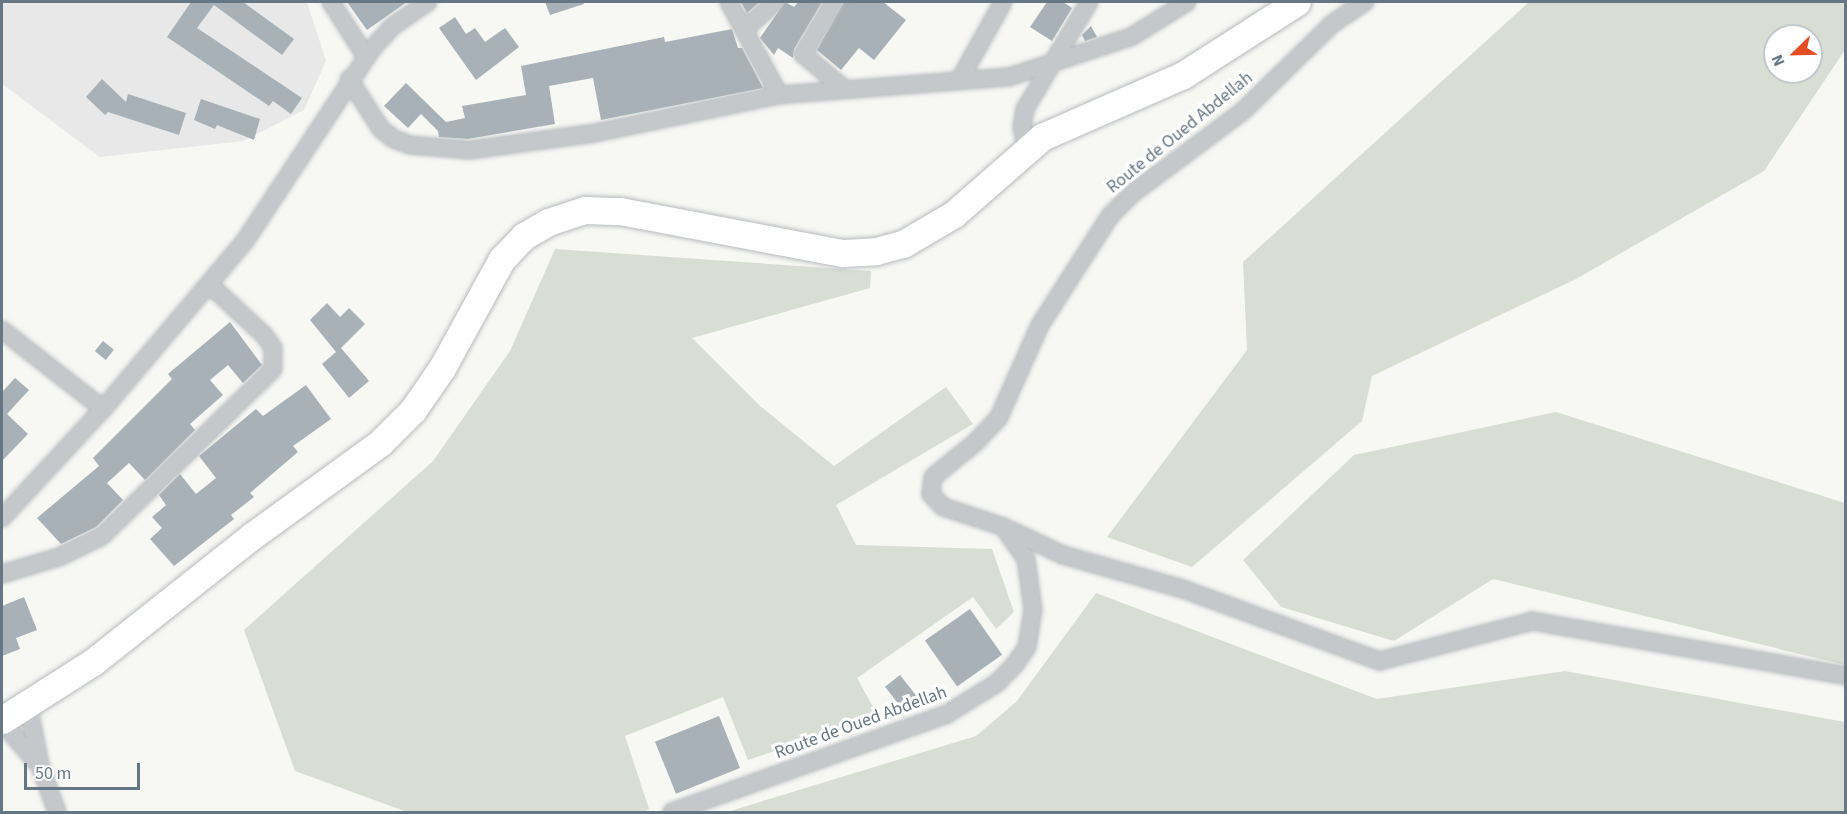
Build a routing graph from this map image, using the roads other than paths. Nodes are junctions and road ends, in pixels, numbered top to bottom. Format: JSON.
{"nodes":[{"id":1,"x":331,"y":2,"type":"edge"},
{"id":2,"x":429,"y":2,"type":"edge"},
{"id":3,"x":729,"y":2,"type":"edge"},
{"id":4,"x":775,"y":2,"type":"edge"},
{"id":5,"x":834,"y":2,"type":"edge"},
{"id":6,"x":1003,"y":2,"type":"edge"},
{"id":7,"x":1089,"y":2,"type":"edge"},
{"id":8,"x":1187,"y":2,"type":"edge"},
{"id":9,"x":1297,"y":2,"type":"edge"},
{"id":10,"x":1365,"y":2,"type":"edge"},
{"id":11,"x":744,"y":30,"type":"junction"},
{"id":12,"x":366,"y":57,"type":"junction"},
{"id":13,"x":1054,"y":64,"type":"junction"},
{"id":14,"x":349,"y":79,"type":"junction"},
{"id":15,"x":959,"y":81,"type":"junction"},
{"id":16,"x":843,"y":88,"type":"junction"},
{"id":17,"x":779,"y":95,"type":"junction"},
{"id":18,"x":1027,"y":148,"type":"junction"},
{"id":19,"x":209,"y":284,"type":"junction"},
{"id":20,"x":2,"y":330,"type":"edge"},
{"id":21,"x":103,"y":409,"type":"junction"},
{"id":22,"x":2,"y":518,"type":"edge"},
{"id":23,"x":1004,"y":527,"type":"junction"},
{"id":24,"x":2,"y":574,"type":"edge"},
{"id":25,"x":1845,"y":676,"type":"edge"},
{"id":26,"x":28,"y":704,"type":"junction"},
{"id":27,"x":2,"y":721,"type":"edge"},
{"id":28,"x":40,"y":765,"type":"junction"},
{"id":29,"x":57,"y":813,"type":"edge"},
{"id":30,"x":672,"y":813,"type":"edge"}],
"edges":[{"from":1,"to":12,"type":"street"},
{"from":2,"to":12,"type":"street"},
{"from":3,"to":11,"type":"street"},
{"from":4,"to":11,"type":"street"},
{"from":5,"to":16,"type":"street"},
{"from":6,"to":15,"type":"street"},
{"from":7,"to":13,"type":"street"},
{"from":8,"to":13,"type":"street"},
{"from":9,"to":18,"type":"main road"},
{"from":10,"to":23,"type":"street","name":"Route de Oued Abdellah"},
{"from":11,"to":17,"type":"street"},
{"from":12,"to":14,"type":"street"},
{"from":13,"to":15,"type":"street"},
{"from":13,"to":18,"type":"street"},
{"from":14,"to":17,"type":"street"},
{"from":14,"to":19,"type":"street"},
{"from":15,"to":16,"type":"street"},
{"from":16,"to":17,"type":"street"},
{"from":18,"to":26,"type":"main road"},
{"from":19,"to":21,"type":"street"},
{"from":19,"to":24,"type":"street"},
{"from":20,"to":21,"type":"street"},
{"from":21,"to":22,"type":"street"},
{"from":23,"to":25,"type":"street"},
{"from":23,"to":30,"type":"street","name":"Route de Oued Abdellah"},
{"from":26,"to":27,"type":"main road"},
{"from":26,"to":28,"type":"street"},
{"from":27,"to":28,"type":"street"},
{"from":28,"to":29,"type":"street"}]}
